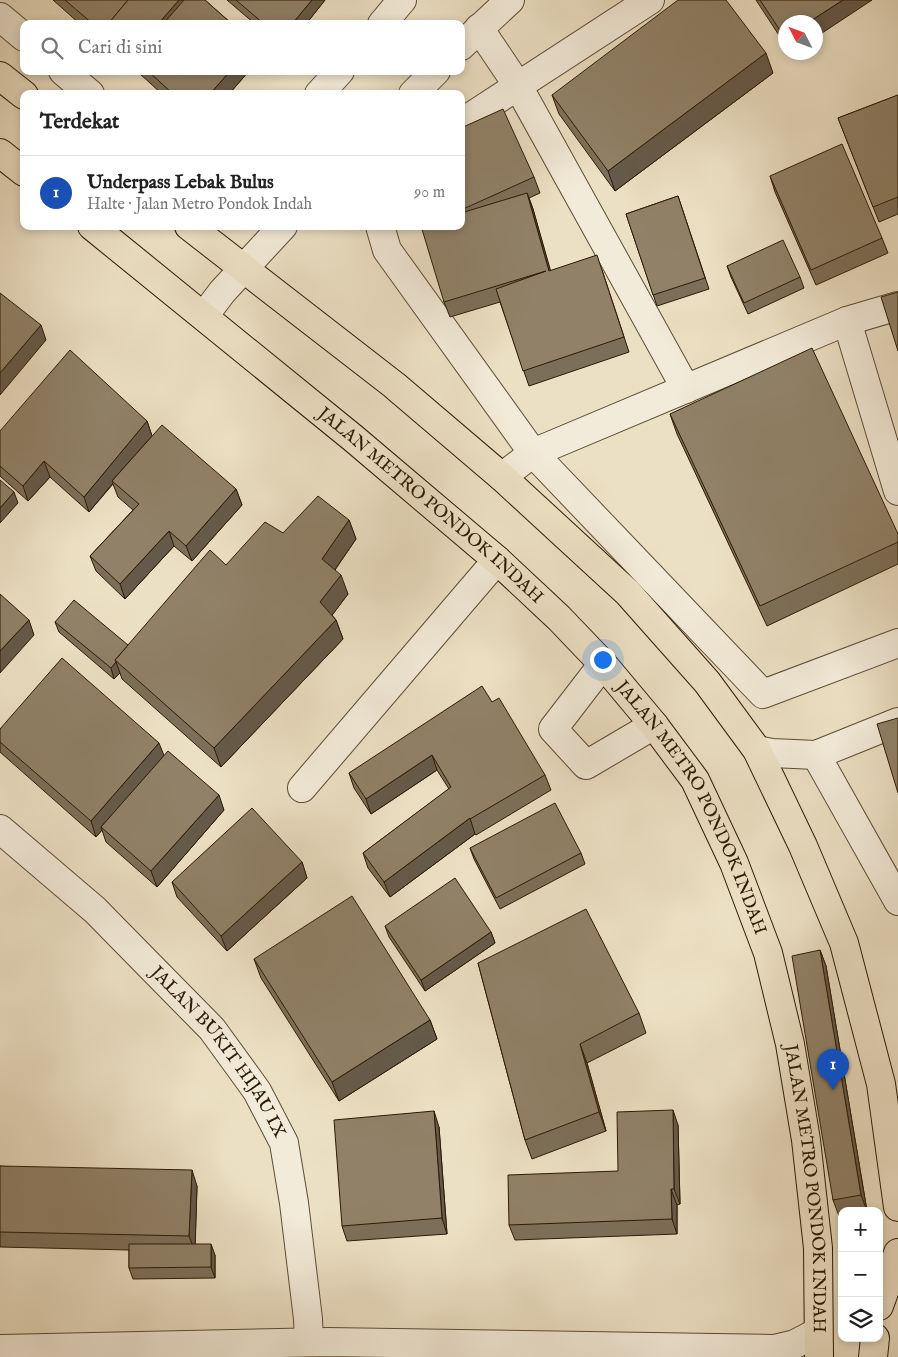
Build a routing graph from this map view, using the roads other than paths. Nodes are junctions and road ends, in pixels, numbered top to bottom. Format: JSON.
{"nodes":[{"id":1,"x":402,"y":0,"type":"edge"},
{"id":2,"x":510,"y":0,"type":"edge"},
{"id":3,"x":650,"y":0,"type":"edge"},
{"id":4,"x":0,"y":17,"type":"edge"},
{"id":5,"x":385,"y":20,"type":"edge"},
{"id":6,"x":20,"y":34,"type":"edge"},
{"id":7,"x":470,"y":37,"type":"edge"},
{"id":8,"x":68,"y":75,"type":"edge"},
{"id":9,"x":336,"y":75,"type":"edge"},
{"id":10,"x":432,"y":75,"type":"edge"},
{"id":11,"x":0,"y":76,"type":"edge"},
{"id":12,"x":518,"y":86,"type":"junction"},
{"id":13,"x":85,"y":90,"type":"edge"},
{"id":14,"x":323,"y":90,"type":"edge"},
{"id":15,"x":417,"y":90,"type":"edge"},
{"id":16,"x":20,"y":91,"type":"edge"},
{"id":17,"x":465,"y":120,"type":"edge"},
{"id":18,"x":0,"y":153,"type":"edge"},
{"id":19,"x":20,"y":169,"type":"edge"},
{"id":20,"x":97,"y":230,"type":"edge"},
{"id":21,"x":194,"y":230,"type":"edge"},
{"id":22,"x":278,"y":230,"type":"edge"},
{"id":23,"x":381,"y":230,"type":"edge"},
{"id":24,"x":243,"y":269,"type":"junction"},
{"id":25,"x":898,"y":306,"type":"edge"},
{"id":26,"x":204,"y":316,"type":"junction"},
{"id":27,"x":847,"y":321,"type":"junction"},
{"id":28,"x":686,"y":388,"type":"junction"},
{"id":29,"x":533,"y":453,"type":"junction"},
{"id":30,"x":502,"y":477,"type":"junction"},
{"id":31,"x":898,"y":491,"type":"edge"},
{"id":32,"x":497,"y":560,"type":"junction"},
{"id":33,"x":898,"y":642,"type":"edge"},
{"id":34,"x":603,"y":664,"type":"junction"},
{"id":35,"x":898,"y":722,"type":"edge"},
{"id":36,"x":654,"y":725,"type":"junction"},
{"id":37,"x":757,"y":750,"type":"junction"},
{"id":38,"x":816,"y":755,"type":"junction"},
{"id":39,"x":302,"y":788,"type":"dead end"},
{"id":40,"x":0,"y":829,"type":"edge"},
{"id":41,"x":898,"y":902,"type":"edge"},
{"id":42,"x":898,"y":1207,"type":"edge"},
{"id":43,"x":898,"y":1253,"type":"edge"},
{"id":44,"x":882,"y":1297,"type":"edge"},
{"id":45,"x":309,"y":1342,"type":"junction"},
{"id":46,"x":875,"y":1342,"type":"edge"},
{"id":47,"x":819,"y":1344,"type":"edge"},
{"id":48,"x":0,"y":1349,"type":"edge"},
{"id":49,"x":776,"y":1353,"type":"edge"},
{"id":50,"x":873,"y":1357,"type":"edge"}],
"edges":[{"from":1,"to":5,"type":"street"},
{"from":2,"to":7,"type":"street"},
{"from":3,"to":12,"type":"street"},
{"from":4,"to":6,"type":"street"},
{"from":7,"to":12,"type":"street"},
{"from":8,"to":13,"type":"street"},
{"from":9,"to":14,"type":"street"},
{"from":10,"to":15,"type":"street"},
{"from":11,"to":16,"type":"highway"},
{"from":12,"to":17,"type":"street"},
{"from":12,"to":28,"type":"street"},
{"from":18,"to":19,"type":"highway"},
{"from":20,"to":26,"type":"highway","name":"JALAN METRO PONDOK INDAH"},
{"from":21,"to":24,"type":"highway"},
{"from":22,"to":24,"type":"street"},
{"from":23,"to":29,"type":"street"},
{"from":24,"to":26,"type":"street"},
{"from":24,"to":30,"type":"highway"},
{"from":25,"to":27,"type":"street"},
{"from":26,"to":32,"type":"highway","name":"JALAN METRO PONDOK INDAH"},
{"from":27,"to":28,"type":"street"},
{"from":27,"to":31,"type":"street"},
{"from":28,"to":29,"type":"street"},
{"from":29,"to":30,"type":"street"},
{"from":29,"to":33,"type":"street"},
{"from":30,"to":37,"type":"highway"},
{"from":32,"to":34,"type":"highway","name":"JALAN METRO PONDOK INDAH"},
{"from":32,"to":39,"type":"street"},
{"from":34,"to":36,"type":"highway","name":"JALAN METRO PONDOK INDAH"},
{"from":34,"to":36,"type":"street"},
{"from":35,"to":38,"type":"street"},
{"from":36,"to":47,"type":"highway","name":"JALAN METRO PONDOK INDAH"},
{"from":37,"to":38,"type":"street"},
{"from":37,"to":42,"type":"highway"},
{"from":38,"to":41,"type":"street"},
{"from":40,"to":45,"type":"street","name":"JALAN BUKIT HIJAU IX"},
{"from":43,"to":44,"type":"highway"},
{"from":45,"to":48,"type":"street"},
{"from":45,"to":49,"type":"street"},
{"from":46,"to":50,"type":"highway"},
{"from":47,"to":49,"type":"street"}]}
